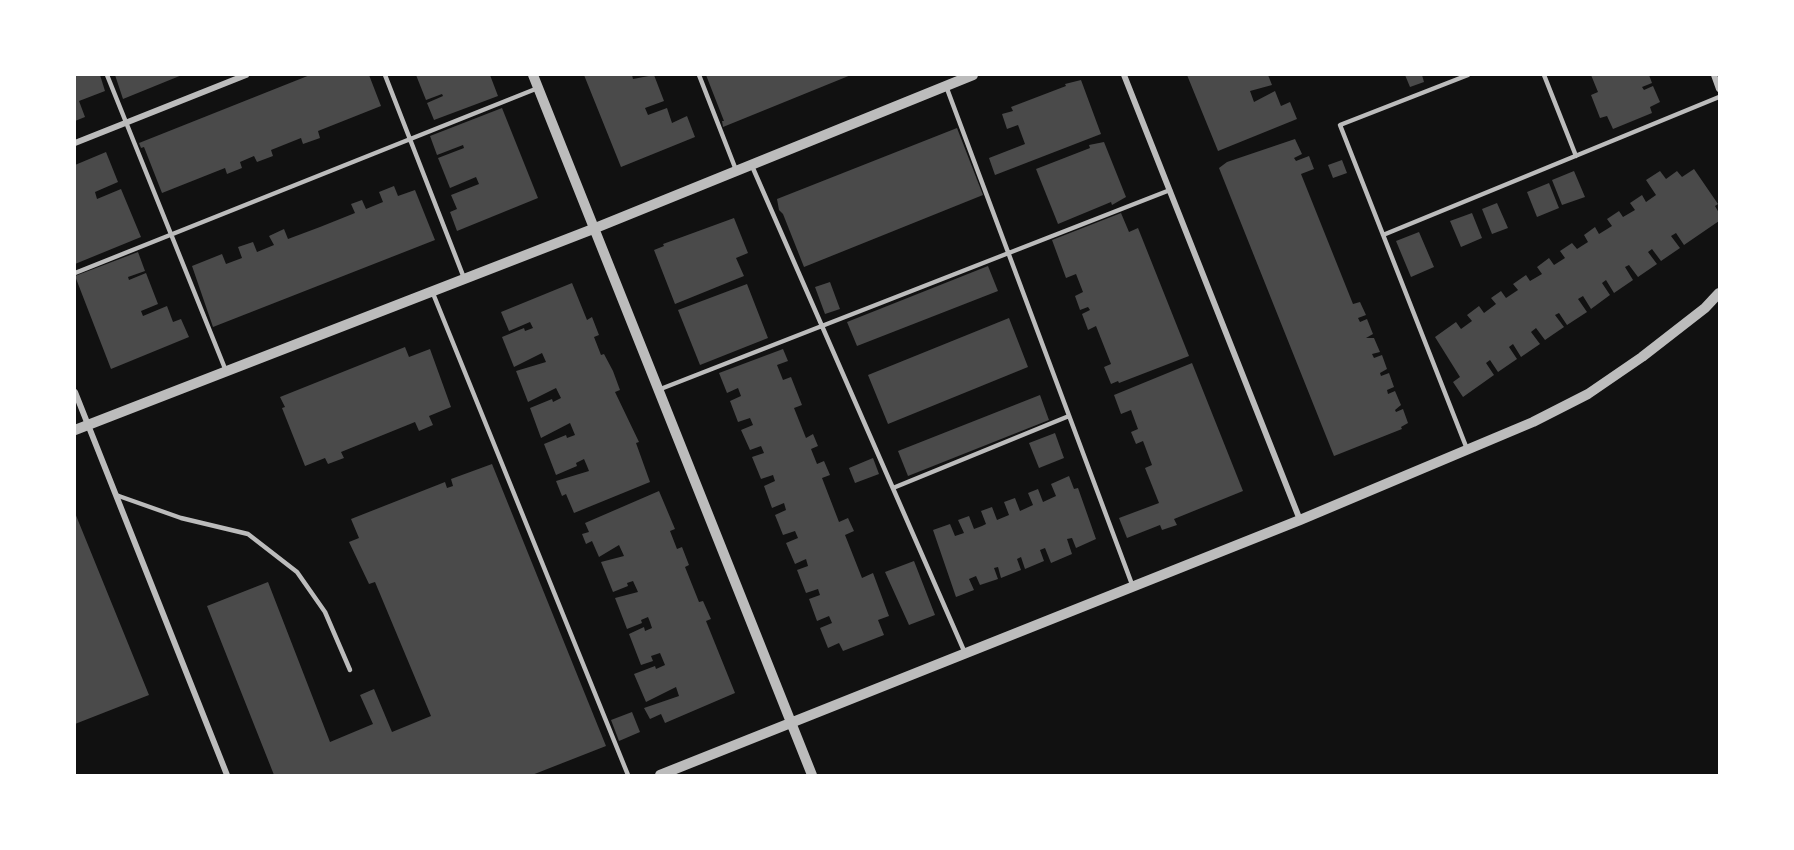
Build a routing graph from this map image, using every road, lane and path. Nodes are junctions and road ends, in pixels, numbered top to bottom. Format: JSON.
{"nodes":[{"id":1,"x":107,"y":75,"type":"edge"},
{"id":2,"x":246,"y":75,"type":"edge"},
{"id":3,"x":385,"y":75,"type":"edge"},
{"id":4,"x":533,"y":75,"type":"edge"},
{"id":5,"x":699,"y":75,"type":"edge"},
{"id":6,"x":1124,"y":75,"type":"edge"},
{"id":7,"x":1468,"y":75,"type":"edge"},
{"id":8,"x":1544,"y":75,"type":"edge"},
{"id":9,"x":1714,"y":75,"type":"edge"},
{"id":10,"x":967,"y":76,"type":"edge"},
{"id":11,"x":946,"y":86,"type":"junction"},
{"id":12,"x":538,"y":88,"type":"junction"},
{"id":13,"x":1719,"y":89,"type":"edge"},
{"id":14,"x":1719,"y":97,"type":"edge"},
{"id":15,"x":127,"y":123,"type":"junction"},
{"id":16,"x":410,"y":139,"type":"junction"},
{"id":17,"x":75,"y":143,"type":"edge"},
{"id":18,"x":1576,"y":156,"type":"junction"},
{"id":19,"x":751,"y":164,"type":"junction"},
{"id":20,"x":736,"y":170,"type":"junction"},
{"id":21,"x":1170,"y":190,"type":"junction"},
{"id":22,"x":593,"y":230,"type":"junction"},
{"id":23,"x":171,"y":234,"type":"junction"},
{"id":24,"x":1383,"y":235,"type":"junction"},
{"id":25,"x":1008,"y":252,"type":"junction"},
{"id":26,"x":75,"y":273,"type":"edge"},
{"id":27,"x":464,"y":278,"type":"junction"},
{"id":28,"x":432,"y":291,"type":"junction"},
{"id":29,"x":1719,"y":293,"type":"edge"},
{"id":30,"x":821,"y":324,"type":"junction"},
{"id":31,"x":226,"y":371,"type":"junction"},
{"id":32,"x":658,"y":390,"type":"junction"},
{"id":33,"x":75,"y":392,"type":"edge"},
{"id":34,"x":1069,"y":416,"type":"junction"},
{"id":35,"x":88,"y":425,"type":"junction"},
{"id":36,"x":75,"y":430,"type":"edge"},
{"id":37,"x":1468,"y":451,"type":"junction"},
{"id":38,"x":893,"y":488,"type":"junction"},
{"id":39,"x":116,"y":495,"type":"junction"},
{"id":40,"x":1300,"y":520,"type":"junction"},
{"id":41,"x":1133,"y":587,"type":"junction"},
{"id":42,"x":965,"y":653,"type":"junction"},
{"id":43,"x":350,"y":670,"type":"dead end"},
{"id":44,"x":792,"y":725,"type":"junction"},
{"id":45,"x":227,"y":775,"type":"edge"},
{"id":46,"x":628,"y":775,"type":"edge"},
{"id":47,"x":660,"y":775,"type":"edge"},
{"id":48,"x":812,"y":775,"type":"edge"}],
"edges":[{"from":1,"to":15,"type":"lane"},
{"from":2,"to":15,"type":"street"},
{"from":3,"to":16,"type":"lane"},
{"from":4,"to":12,"type":"street"},
{"from":5,"to":20,"type":"lane"},
{"from":6,"to":21,"type":"street"},
{"from":7,"to":24,"type":"lane"},
{"from":8,"to":18,"type":"lane"},
{"from":9,"to":13,"type":"street"},
{"from":10,"to":11,"type":"street"},
{"from":11,"to":19,"type":"street"},
{"from":11,"to":25,"type":"lane"},
{"from":12,"to":16,"type":"lane"},
{"from":12,"to":22,"type":"street"},
{"from":14,"to":18,"type":"lane"},
{"from":15,"to":17,"type":"street"},
{"from":15,"to":23,"type":"lane"},
{"from":16,"to":23,"type":"lane"},
{"from":16,"to":27,"type":"lane"},
{"from":18,"to":24,"type":"lane"},
{"from":19,"to":20,"type":"street"},
{"from":19,"to":30,"type":"lane"},
{"from":20,"to":22,"type":"street"},
{"from":21,"to":25,"type":"lane"},
{"from":21,"to":40,"type":"street"},
{"from":22,"to":27,"type":"street"},
{"from":22,"to":32,"type":"street"},
{"from":23,"to":26,"type":"lane"},
{"from":23,"to":31,"type":"lane"},
{"from":24,"to":37,"type":"lane"},
{"from":25,"to":30,"type":"lane"},
{"from":25,"to":34,"type":"lane"},
{"from":27,"to":28,"type":"street"},
{"from":28,"to":31,"type":"street"},
{"from":28,"to":46,"type":"lane"},
{"from":29,"to":37,"type":"street"},
{"from":30,"to":32,"type":"lane"},
{"from":30,"to":38,"type":"lane"},
{"from":31,"to":35,"type":"street"},
{"from":32,"to":44,"type":"street"},
{"from":33,"to":35,"type":"street"},
{"from":34,"to":38,"type":"lane"},
{"from":34,"to":41,"type":"lane"},
{"from":35,"to":36,"type":"street"},
{"from":35,"to":39,"type":"street"},
{"from":37,"to":40,"type":"street"},
{"from":38,"to":42,"type":"lane"},
{"from":39,"to":43,"type":"lane"},
{"from":39,"to":45,"type":"street"},
{"from":40,"to":41,"type":"street"},
{"from":41,"to":42,"type":"street"},
{"from":42,"to":44,"type":"street"},
{"from":44,"to":47,"type":"street"},
{"from":44,"to":48,"type":"street"}]}
